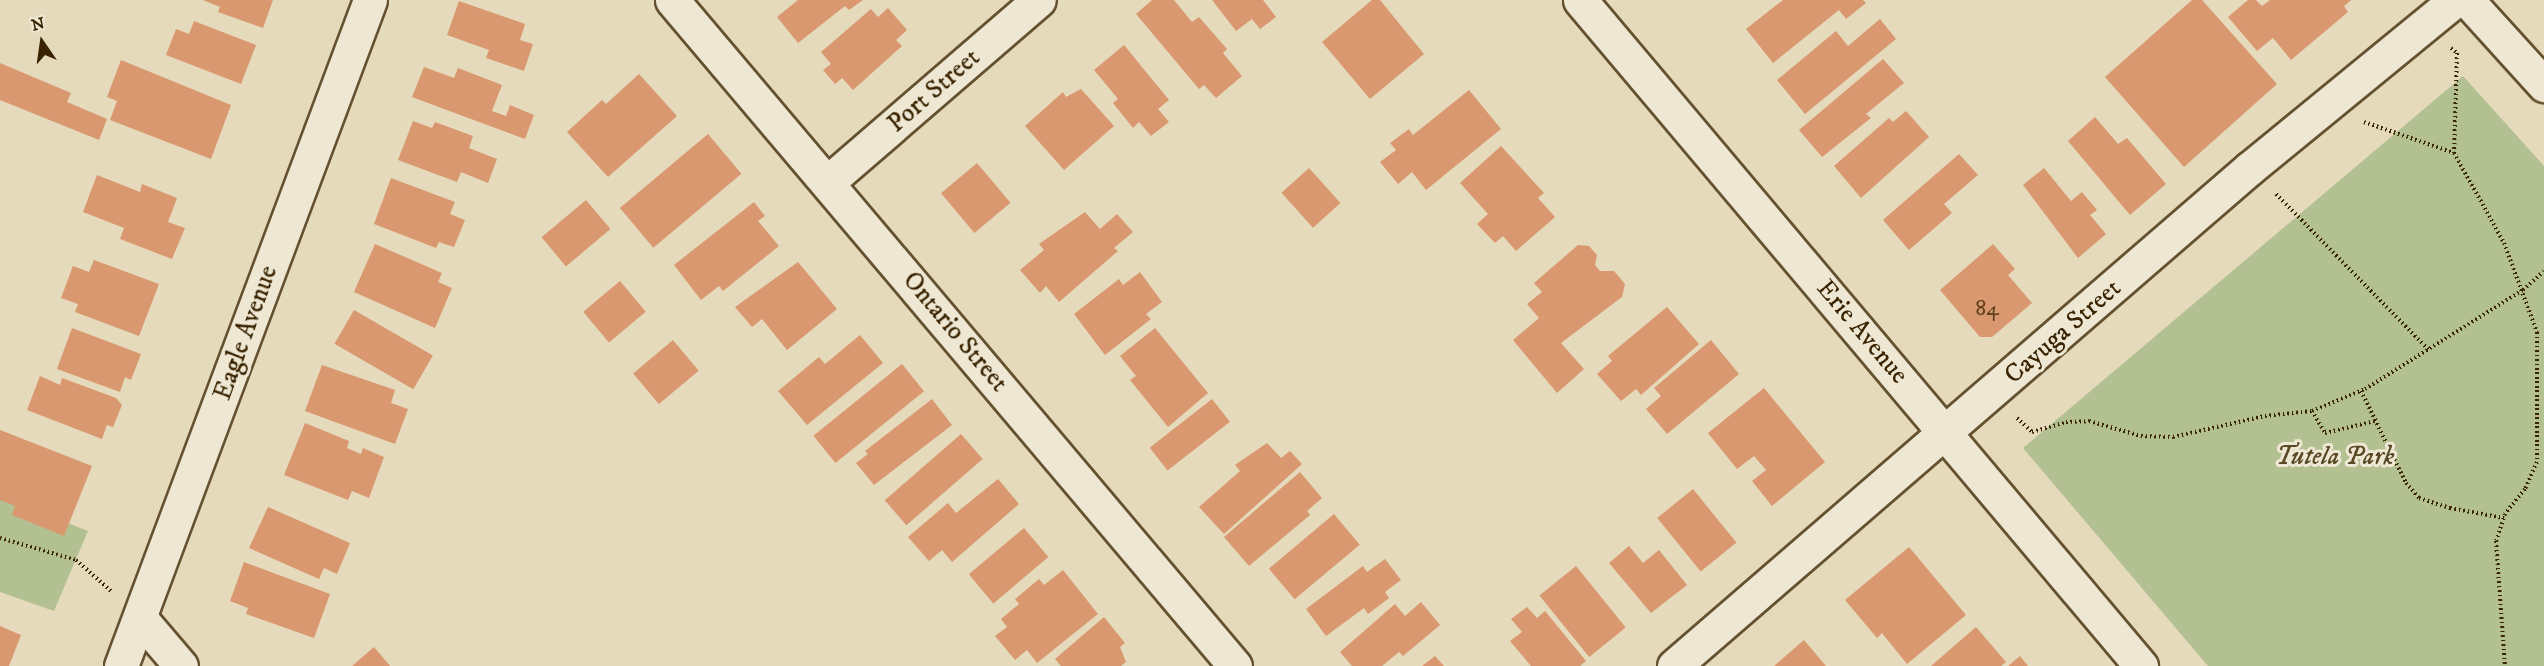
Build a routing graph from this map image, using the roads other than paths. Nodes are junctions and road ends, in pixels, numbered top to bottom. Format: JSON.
{"nodes":[{"id":1,"x":370,"y":0,"type":"edge"},
{"id":2,"x":672,"y":0,"type":"edge"},
{"id":3,"x":1038,"y":0,"type":"edge"},
{"id":4,"x":1580,"y":0,"type":"edge"},
{"id":5,"x":2455,"y":0,"type":"edge"},
{"id":6,"x":2467,"y":0,"type":"edge"},
{"id":7,"x":2544,"y":85,"type":"edge"},
{"id":8,"x":829,"y":181,"type":"junction"},
{"id":9,"x":1947,"y":433,"type":"junction"},
{"id":10,"x":140,"y":618,"type":"junction"},
{"id":11,"x":121,"y":666,"type":"edge"},
{"id":12,"x":181,"y":666,"type":"edge"},
{"id":13,"x":1235,"y":666,"type":"edge"},
{"id":14,"x":1674,"y":666,"type":"edge"},
{"id":15,"x":2141,"y":666,"type":"edge"}],
"edges":[{"from":1,"to":10,"type":"street","name":"Eagle Avenue"},
{"from":2,"to":8,"type":"street","name":"Ontario Street"},
{"from":3,"to":8,"type":"street","name":"Port Street"},
{"from":4,"to":9,"type":"street","name":"Erie Avenue"},
{"from":5,"to":9,"type":"street","name":"Cayuga Street"},
{"from":6,"to":7,"type":"street"},
{"from":8,"to":13,"type":"street","name":"Ontario Street"},
{"from":9,"to":14,"type":"street","name":"Cayuga Street"},
{"from":9,"to":15,"type":"street","name":"Erie Avenue"},
{"from":10,"to":11,"type":"street","name":"Eagle Avenue"},
{"from":10,"to":12,"type":"street"}]}
